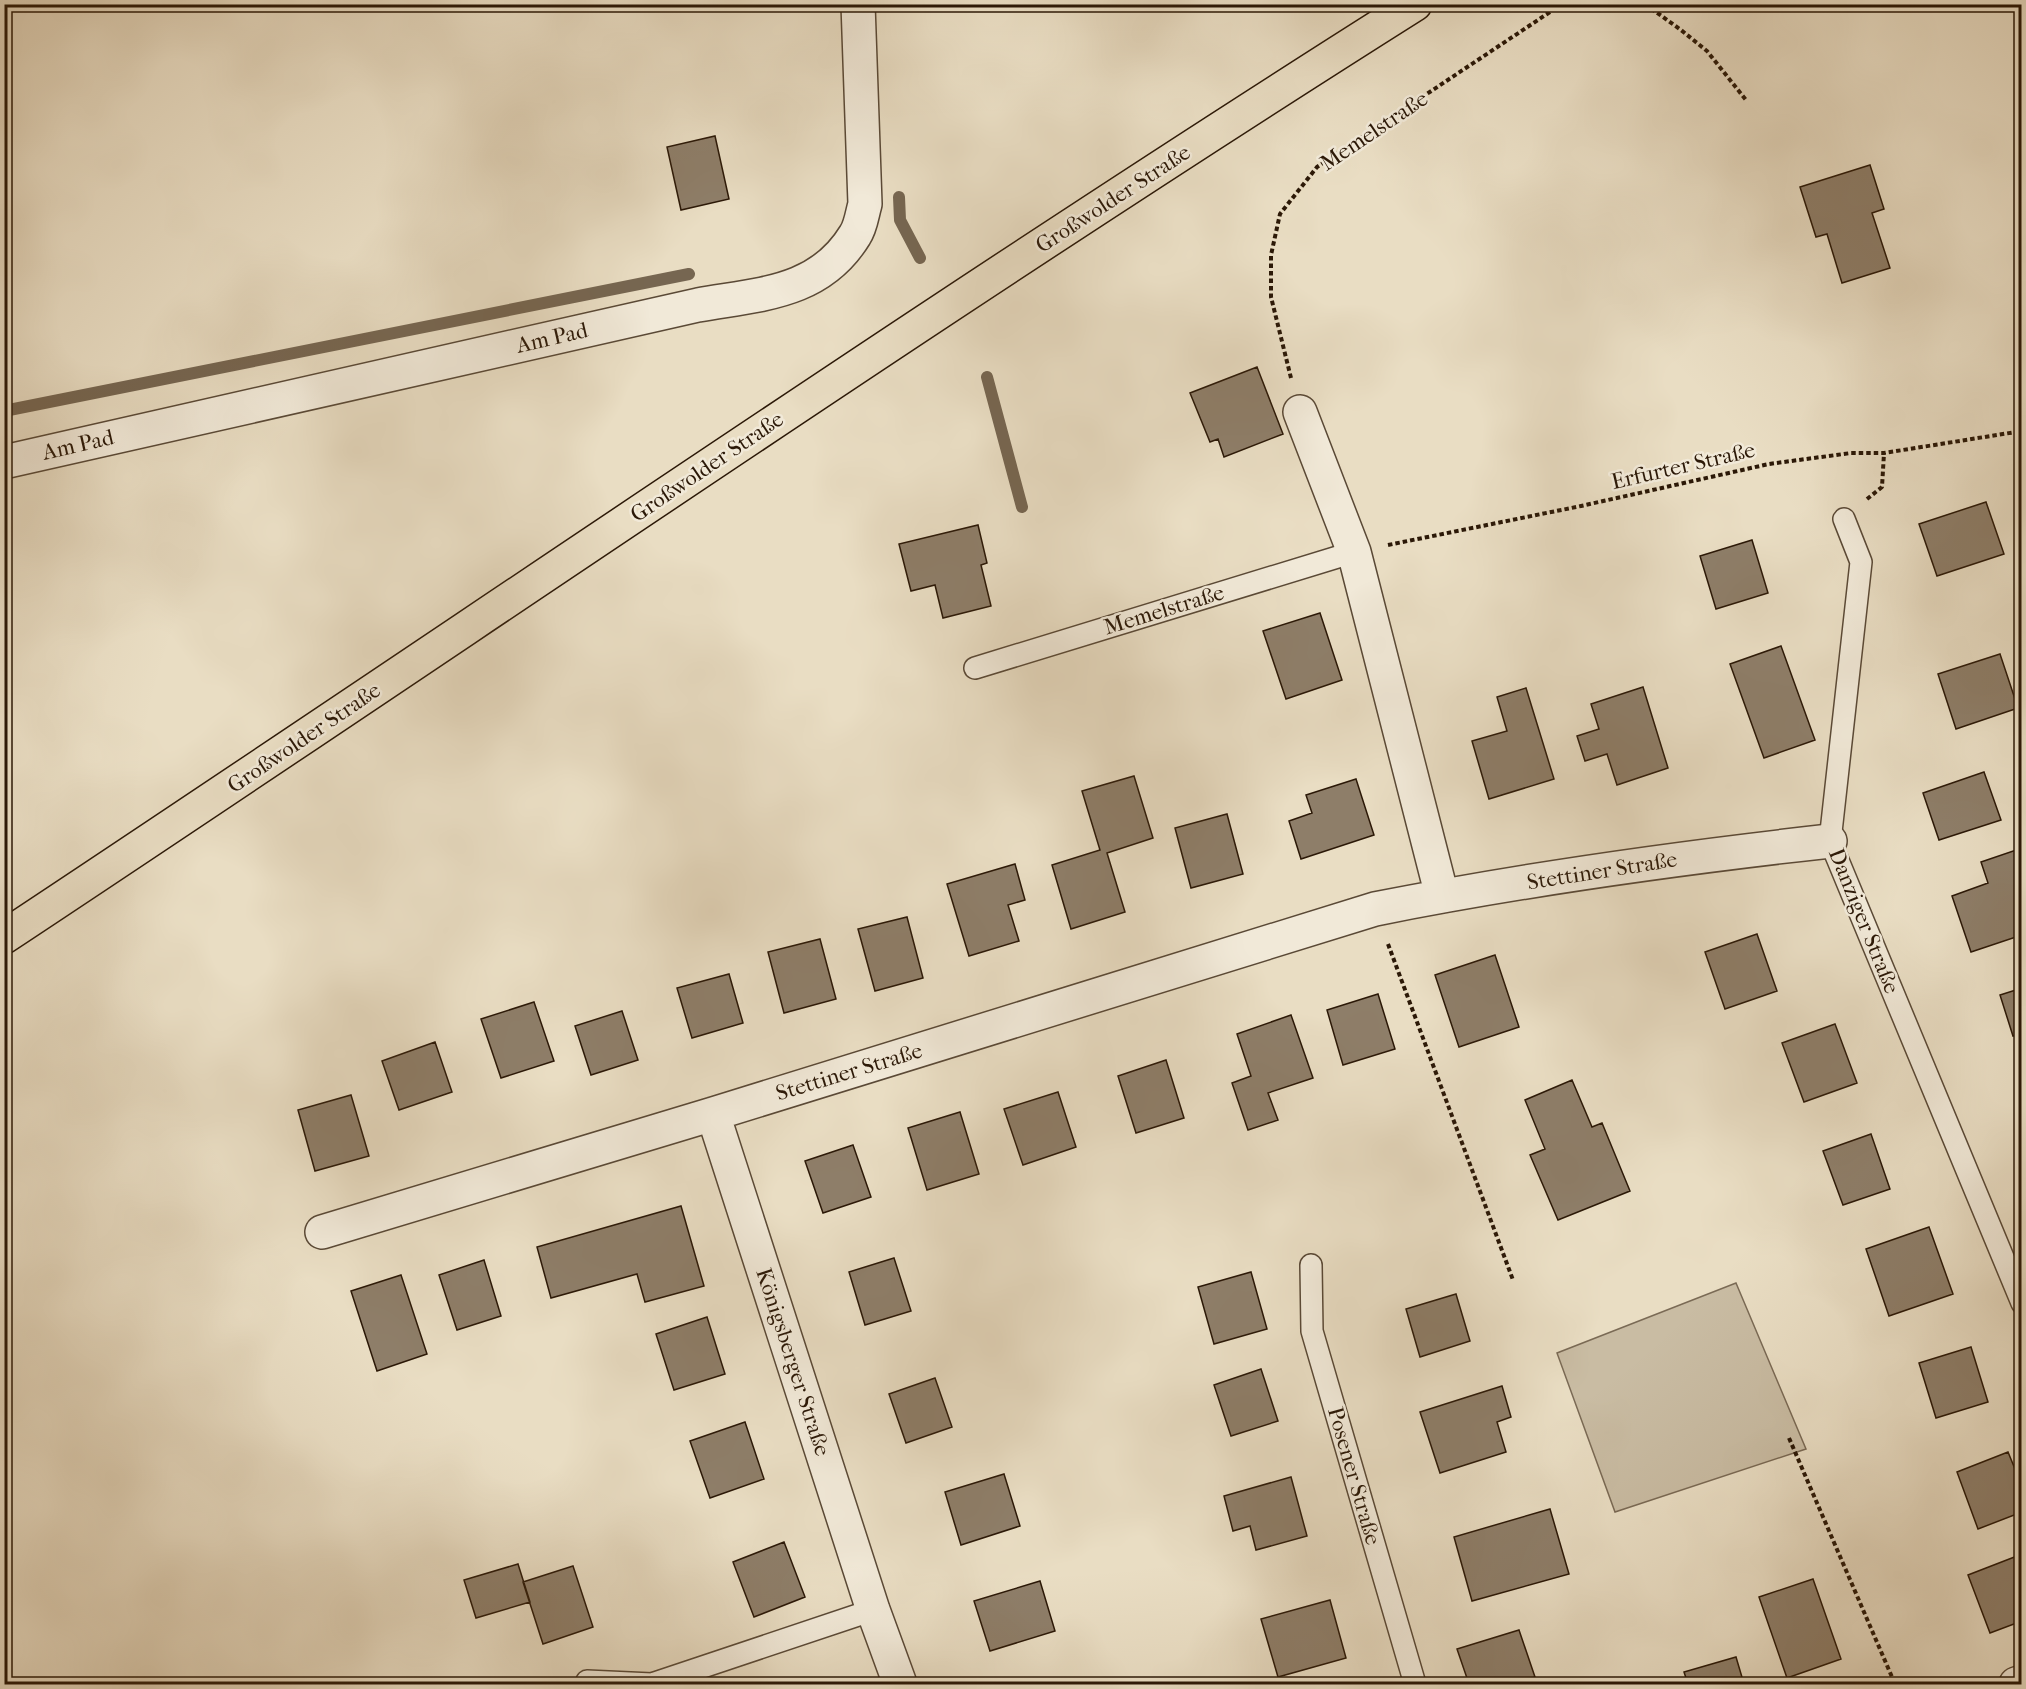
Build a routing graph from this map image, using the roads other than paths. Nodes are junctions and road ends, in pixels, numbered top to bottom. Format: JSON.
{"nodes":[{"id":1,"x":858,"y":4,"type":"edge"},
{"id":2,"x":1415,"y":4,"type":"edge"},
{"id":3,"x":1300,"y":412,"type":"road end"},
{"id":4,"x":4,"y":462,"type":"edge"},
{"id":5,"x":1844,"y":519,"type":"road end"},
{"id":6,"x":1354,"y":552,"type":"junction"},
{"id":7,"x":975,"y":668,"type":"dead end"},
{"id":8,"x":1830,"y":841,"type":"junction"},
{"id":9,"x":1442,"y":896,"type":"junction"},
{"id":10,"x":4,"y":937,"type":"edge"},
{"id":11,"x":713,"y":1114,"type":"junction"},
{"id":12,"x":322,"y":1232,"type":"dead end"},
{"id":13,"x":1311,"y":1265,"type":"dead end"},
{"id":14,"x":2022,"y":1304,"type":"edge"},
{"id":15,"x":873,"y":1610,"type":"junction"},
{"id":16,"x":587,"y":1681,"type":"dead end"},
{"id":17,"x":2022,"y":1682,"type":"edge"},
{"id":18,"x":900,"y":1684,"type":"edge"},
{"id":19,"x":1415,"y":1684,"type":"edge"},
{"id":20,"x":2016,"y":1684,"type":"edge"}],
"edges":[{"from":1,"to":4,"type":"street","name":"Am Pad"},
{"from":2,"to":10,"type":"main road","name":"Großwolder Straße"},
{"from":3,"to":6,"type":"street"},
{"from":5,"to":8,"type":"lane","name":"Danziger Straße"},
{"from":6,"to":7,"type":"lane","name":"Memelstraße"},
{"from":6,"to":9,"type":"street"},
{"from":8,"to":9,"type":"street","name":"Stettiner Straße"},
{"from":8,"to":14,"type":"lane","name":"Danziger Straße"},
{"from":9,"to":11,"type":"street","name":"Stettiner Straße"},
{"from":11,"to":12,"type":"street","name":"Stettiner Straße"},
{"from":11,"to":15,"type":"street","name":"Königsberger Straße"},
{"from":13,"to":19,"type":"lane","name":"Posener Straße"},
{"from":15,"to":16,"type":"lane"},
{"from":15,"to":18,"type":"street","name":"Königsberger Straße"},
{"from":17,"to":20,"type":"street"}]}
